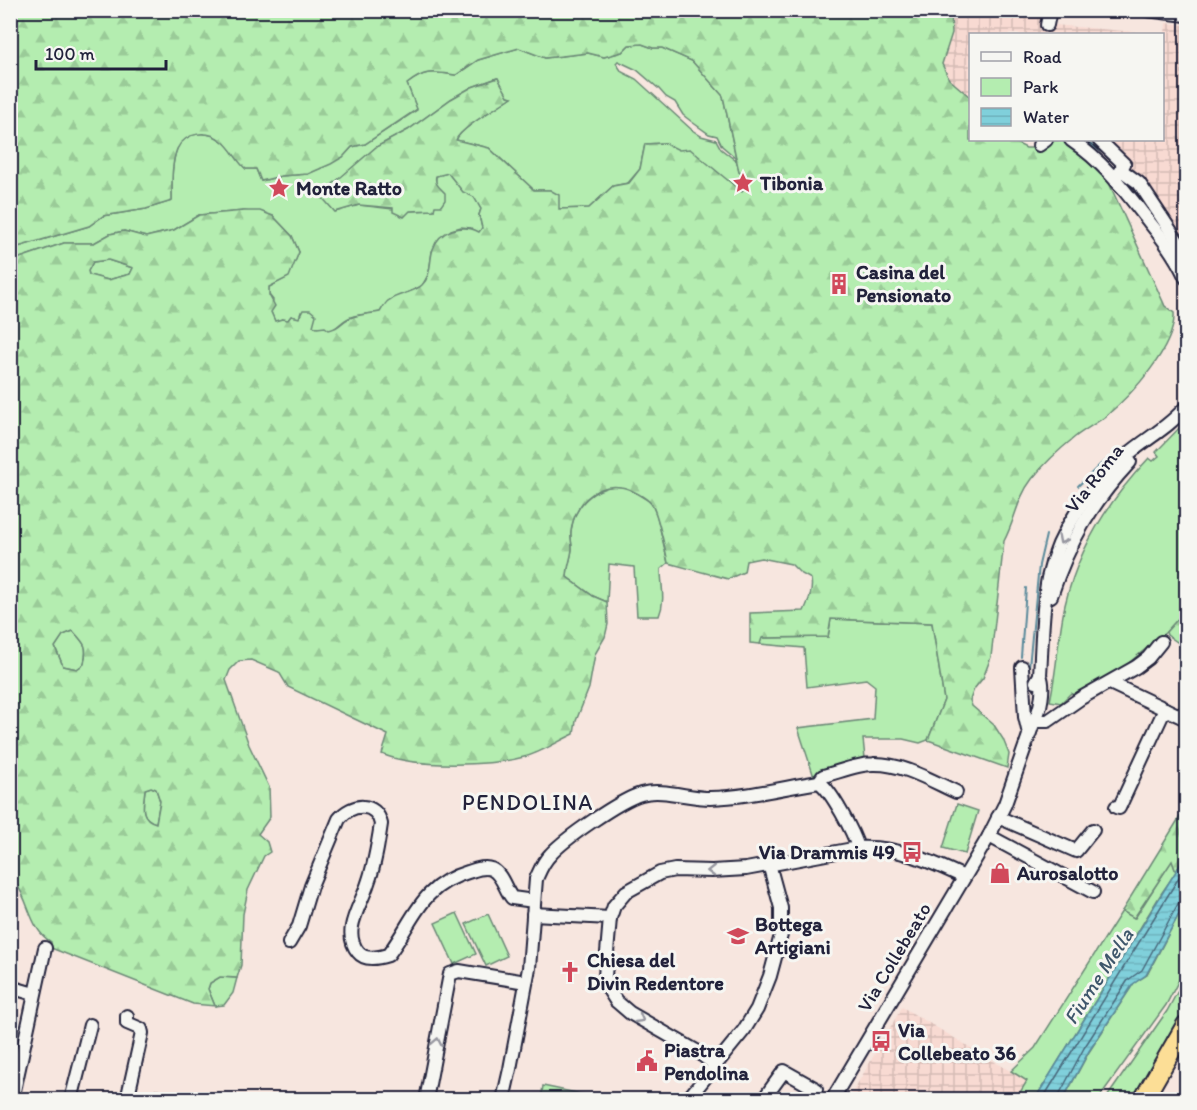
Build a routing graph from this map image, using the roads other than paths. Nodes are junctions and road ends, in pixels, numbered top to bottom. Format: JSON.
{"nodes":[{"id":1,"x":1050,"y":10,"type":"edge"},
{"id":2,"x":1148,"y":10,"type":"edge"},
{"id":3,"x":1186,"y":15,"type":"edge"},
{"id":4,"x":1047,"y":25,"type":"dead end"},
{"id":5,"x":1072,"y":141,"type":"edge"},
{"id":6,"x":1100,"y":141,"type":"edge"},
{"id":7,"x":1118,"y":174,"type":"junction"},
{"id":8,"x":1186,"y":254,"type":"edge"},
{"id":9,"x":1186,"y":278,"type":"edge"},
{"id":10,"x":1186,"y":407,"type":"edge"},
{"id":11,"x":1161,"y":642,"type":"dead end"},
{"id":12,"x":1022,"y":667,"type":"dead end"},
{"id":13,"x":1110,"y":683,"type":"junction"},
{"id":14,"x":1166,"y":709,"type":"junction"},
{"id":15,"x":1186,"y":719,"type":"edge"},
{"id":16,"x":1034,"y":721,"type":"junction"},
{"id":17,"x":1029,"y":734,"type":"junction"},
{"id":18,"x":819,"y":782,"type":"junction"},
{"id":19,"x":956,"y":792,"type":"dead end"},
{"id":20,"x":1116,"y":807,"type":"dead end"},
{"id":21,"x":998,"y":817,"type":"junction"},
{"id":22,"x":1093,"y":830,"type":"dead end"},
{"id":23,"x":989,"y":836,"type":"junction"},
{"id":24,"x":858,"y":848,"type":"junction"},
{"id":25,"x":769,"y":864,"type":"junction"},
{"id":26,"x":964,"y":877,"type":"junction"},
{"id":27,"x":1093,"y":892,"type":"dead end"},
{"id":28,"x":534,"y":901,"type":"junction"},
{"id":29,"x":533,"y":914,"type":"junction"},
{"id":30,"x":610,"y":918,"type":"junction"},
{"id":31,"x":290,"y":943,"type":"dead end"},
{"id":32,"x":45,"y":948,"type":"dead end"},
{"id":33,"x":526,"y":982,"type":"junction"},
{"id":34,"x":10,"y":987,"type":"edge"},
{"id":35,"x":34,"y":994,"type":"junction"},
{"id":36,"x":127,"y":1016,"type":"dead end"},
{"id":37,"x":90,"y":1025,"type":"dead end"},
{"id":38,"x":1186,"y":1025,"type":"edge"},
{"id":39,"x":1186,"y":1049,"type":"edge"},
{"id":40,"x":715,"y":1065,"type":"junction"},
{"id":41,"x":14,"y":1072,"type":"edge"},
{"id":42,"x":816,"y":1089,"type":"dead end"},
{"id":43,"x":127,"y":1099,"type":"edge"},
{"id":44,"x":12,"y":1100,"type":"edge"},
{"id":45,"x":71,"y":1100,"type":"edge"},
{"id":46,"x":178,"y":1100,"type":"edge"},
{"id":47,"x":426,"y":1100,"type":"edge"},
{"id":48,"x":503,"y":1100,"type":"edge"},
{"id":49,"x":687,"y":1100,"type":"edge"},
{"id":50,"x":763,"y":1100,"type":"edge"},
{"id":51,"x":832,"y":1100,"type":"edge"},
{"id":52,"x":1143,"y":1100,"type":"edge"},
{"id":53,"x":1157,"y":1100,"type":"edge"}],
"edges":[{"from":1,"to":4,"type":"street"},
{"from":2,"to":3,"type":"street"},
{"from":5,"to":7,"type":"street"},
{"from":6,"to":7,"type":"street"},
{"from":7,"to":8,"type":"street"},
{"from":7,"to":9,"type":"street"},
{"from":10,"to":16,"type":"street","name":"Via Roma"},
{"from":11,"to":13,"type":"street"},
{"from":12,"to":17,"type":"street","name":"Via Collebeato"},
{"from":13,"to":14,"type":"street"},
{"from":13,"to":16,"type":"street"},
{"from":14,"to":15,"type":"street"},
{"from":14,"to":20,"type":"street"},
{"from":16,"to":17,"type":"street","name":"Via Collebeato"},
{"from":17,"to":21,"type":"street","name":"Via Collebeato"},
{"from":18,"to":19,"type":"street"},
{"from":18,"to":24,"type":"street"},
{"from":18,"to":28,"type":"street"},
{"from":21,"to":22,"type":"street"},
{"from":21,"to":23,"type":"street","name":"Via Collebeato"},
{"from":23,"to":26,"type":"street","name":"Via Collebeato"},
{"from":23,"to":27,"type":"street"},
{"from":24,"to":25,"type":"street"},
{"from":24,"to":26,"type":"street"},
{"from":25,"to":30,"type":"street","one_way":true},
{"from":25,"to":40,"type":"street"},
{"from":26,"to":51,"type":"street","name":"Via Collebeato"},
{"from":28,"to":29,"type":"street"},
{"from":28,"to":31,"type":"street"},
{"from":29,"to":30,"type":"street"},
{"from":29,"to":33,"type":"street"},
{"from":30,"to":40,"type":"street","one_way":true},
{"from":32,"to":35,"type":"street"},
{"from":47,"to":33,"type":"street","one_way":true},
{"from":33,"to":48,"type":"street"},
{"from":34,"to":35,"type":"street"},
{"from":35,"to":41,"type":"street"},
{"from":36,"to":43,"type":"street"},
{"from":37,"to":45,"type":"street"},
{"from":38,"to":52,"type":"highway"},
{"from":39,"to":53,"type":"highway"},
{"from":40,"to":49,"type":"street"},
{"from":41,"to":44,"type":"street"},
{"from":42,"to":50,"type":"street"},
{"from":43,"to":46,"type":"street"}]}
